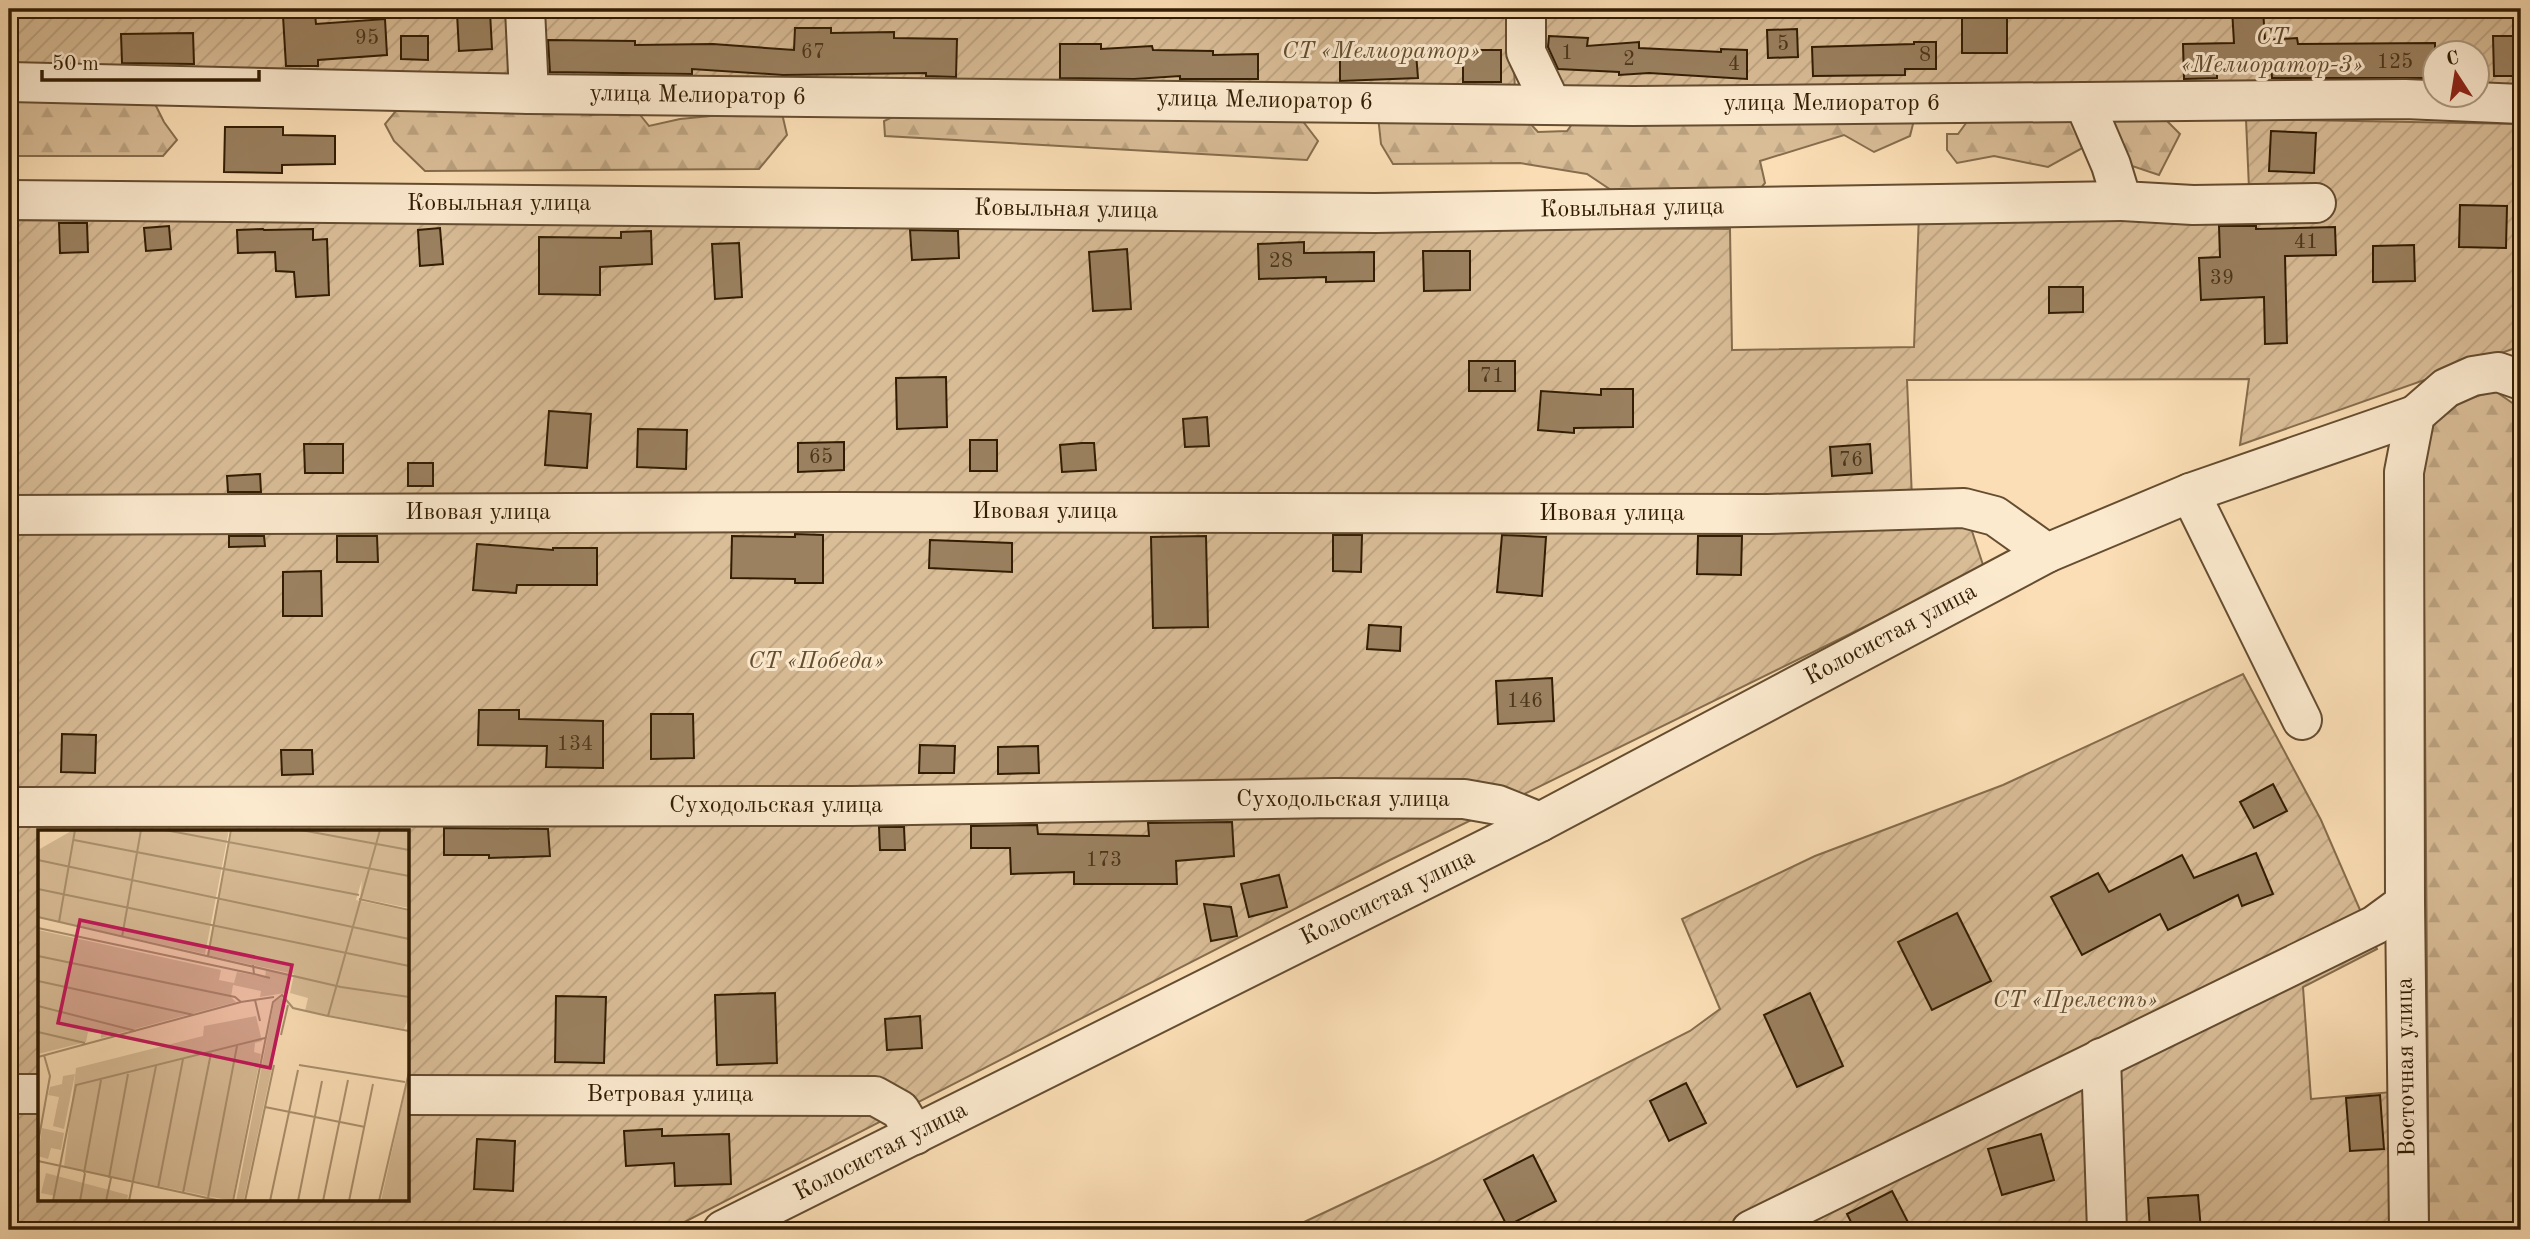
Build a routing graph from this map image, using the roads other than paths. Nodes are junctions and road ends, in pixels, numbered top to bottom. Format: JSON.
{"nodes":[{"id":1,"x":525,"y":9,"type":"edge"},
{"id":2,"x":1526,"y":9,"type":"edge"},
{"id":3,"x":9,"y":82,"type":"edge"},
{"id":4,"x":529,"y":94,"type":"junction"},
{"id":5,"x":2084,"y":102,"type":"junction"},
{"id":6,"x":1551,"y":104,"type":"junction"},
{"id":7,"x":2521,"y":104,"type":"edge"},
{"id":8,"x":9,"y":200,"type":"edge"},
{"id":9,"x":2122,"y":201,"type":"junction"},
{"id":10,"x":2316,"y":203,"type":"dead end"},
{"id":11,"x":2521,"y":380,"type":"edge"},
{"id":12,"x":2415,"y":415,"type":"junction"},
{"id":13,"x":2190,"y":493,"type":"junction"},
{"id":14,"x":9,"y":515,"type":"edge"},
{"id":15,"x":2057,"y":549,"type":"junction"},
{"id":16,"x":2302,"y":720,"type":"dead end"},
{"id":17,"x":9,"y":807,"type":"edge"},
{"id":18,"x":1540,"y":822,"type":"junction"},
{"id":19,"x":2405,"y":903,"type":"junction"},
{"id":20,"x":2101,"y":1058,"type":"junction"},
{"id":21,"x":9,"y":1094,"type":"edge"},
{"id":22,"x":38,"y":1094,"type":"edge"},
{"id":23,"x":410,"y":1095,"type":"edge"},
{"id":24,"x":915,"y":1135,"type":"junction"},
{"id":25,"x":1818,"y":1214,"type":"edge"},
{"id":26,"x":723,"y":1230,"type":"edge"},
{"id":27,"x":1751,"y":1230,"type":"edge"},
{"id":28,"x":2107,"y":1230,"type":"edge"},
{"id":29,"x":2409,"y":1230,"type":"edge"}],
"edges":[{"from":1,"to":4,"type":"street"},
{"from":2,"to":6,"type":"street"},
{"from":3,"to":4,"type":"street","name":"улица Мелиоратор 6"},
{"from":4,"to":6,"type":"street","name":"улица Мелиоратор 6"},
{"from":5,"to":6,"type":"street","name":"улица Мелиоратор 6"},
{"from":5,"to":7,"type":"street","name":"улица Мелиоратор 6"},
{"from":5,"to":9,"type":"street"},
{"from":8,"to":9,"type":"street","name":"Ковыльная улица"},
{"from":9,"to":10,"type":"street","name":"Ковыльная улица"},
{"from":11,"to":12,"type":"street"},
{"from":12,"to":13,"type":"street","name":"Колосистая улица"},
{"from":12,"to":19,"type":"street","name":"Восточная улица"},
{"from":13,"to":15,"type":"street","name":"Колосистая улица"},
{"from":13,"to":16,"type":"street"},
{"from":14,"to":15,"type":"street","name":"Ивовая улица"},
{"from":15,"to":18,"type":"street","name":"Колосистая улица"},
{"from":17,"to":18,"type":"street","name":"Суходольская улица"},
{"from":18,"to":24,"type":"street","name":"Колосистая улица"},
{"from":19,"to":20,"type":"street"},
{"from":19,"to":29,"type":"street","name":"Восточная улица"},
{"from":20,"to":25,"type":"street"},
{"from":20,"to":28,"type":"street"},
{"from":21,"to":22,"type":"street"},
{"from":23,"to":24,"type":"street","name":"Ветровая улица"},
{"from":24,"to":26,"type":"street","name":"Колосистая улица"},
{"from":25,"to":27,"type":"street"}]}
